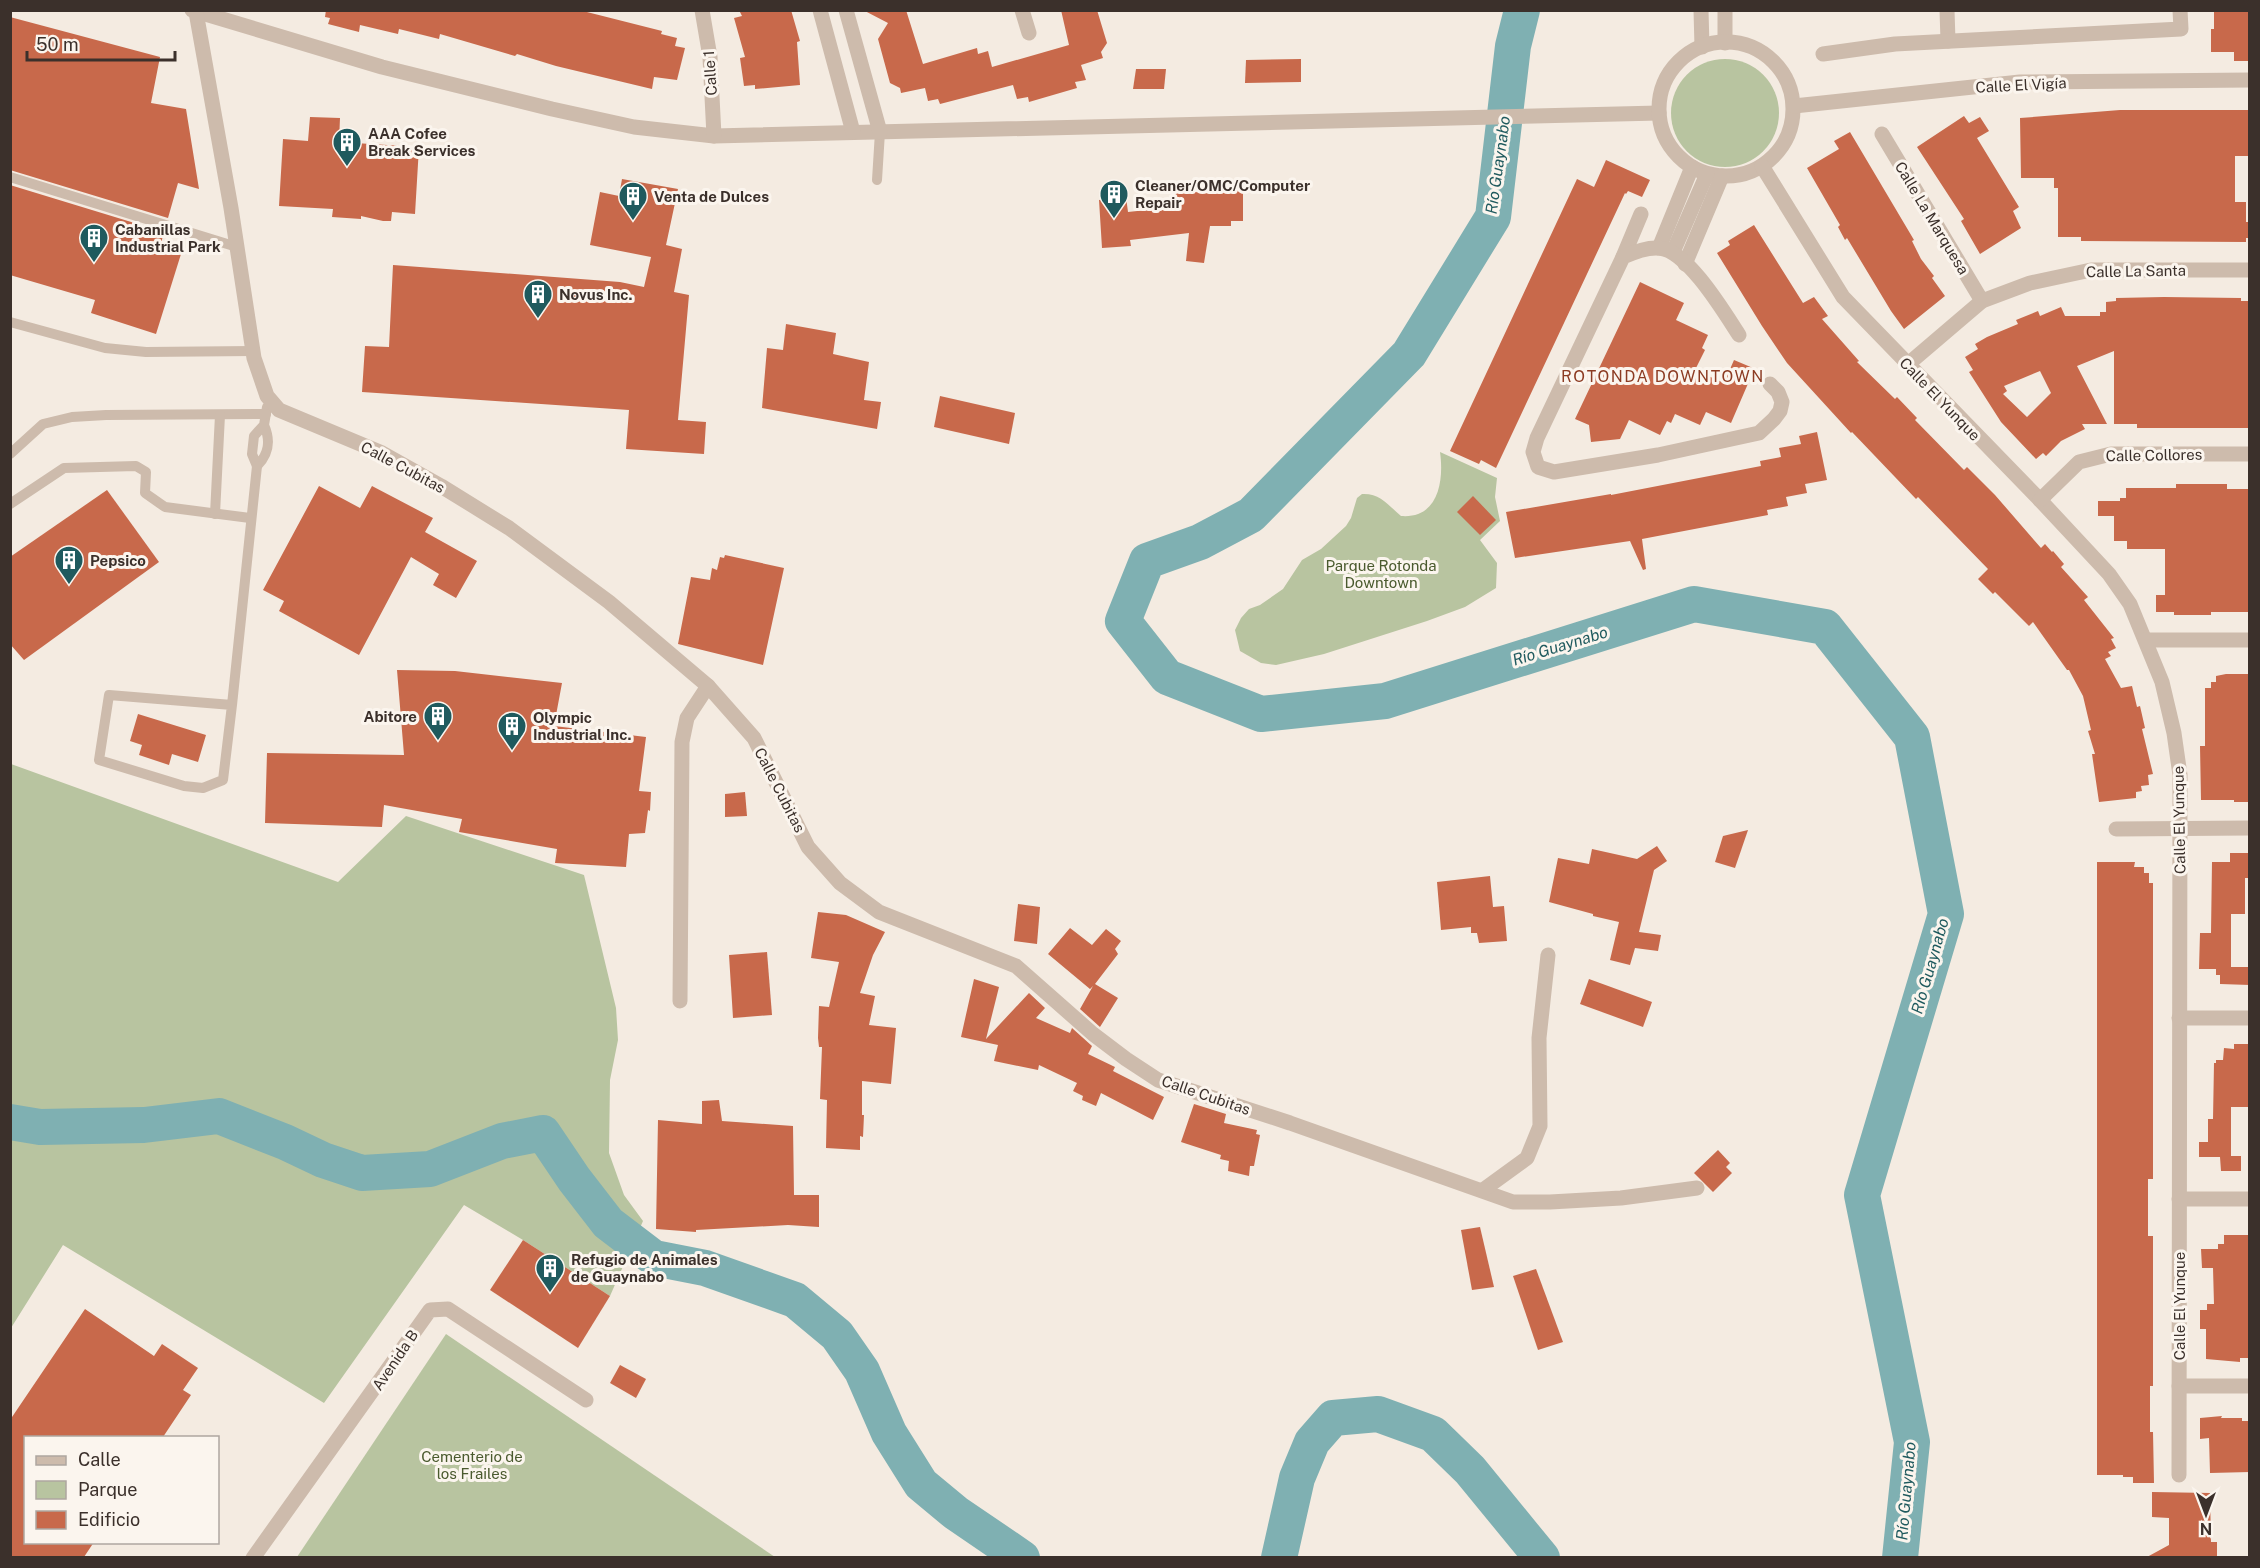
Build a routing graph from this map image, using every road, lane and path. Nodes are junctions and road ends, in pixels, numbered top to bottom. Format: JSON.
{"nodes":[{"id":1,"x":702,"y":10,"type":"edge"},
{"id":2,"x":820,"y":10,"type":"edge"},
{"id":3,"x":846,"y":10,"type":"edge"},
{"id":4,"x":1022,"y":10,"type":"edge"},
{"id":5,"x":1701,"y":10,"type":"edge"},
{"id":6,"x":1725,"y":10,"type":"edge"},
{"id":7,"x":1947,"y":10,"type":"edge"},
{"id":8,"x":2180,"y":10,"type":"edge"},
{"id":9,"x":194,"y":11,"type":"edge"},
{"id":10,"x":1029,"y":33,"type":"dead end"},
{"id":11,"x":1948,"y":41,"type":"junction"},
{"id":12,"x":1725,"y":43,"type":"junction"},
{"id":13,"x":1701,"y":47,"type":"junction"},
{"id":14,"x":1823,"y":54,"type":"dead end"},
{"id":15,"x":2250,"y":81,"type":"edge"},
{"id":16,"x":1794,"y":106,"type":"junction"},
{"id":17,"x":1659,"y":113,"type":"junction"},
{"id":18,"x":853,"y":132,"type":"junction"},
{"id":19,"x":880,"y":132,"type":"junction"},
{"id":20,"x":1881,"y":134,"type":"dead end"},
{"id":21,"x":714,"y":136,"type":"junction"},
{"id":22,"x":1762,"y":166,"type":"junction"},
{"id":23,"x":1692,"y":167,"type":"junction"},
{"id":24,"x":1714,"y":175,"type":"junction"},
{"id":25,"x":10,"y":177,"type":"edge"},
{"id":26,"x":877,"y":180,"type":"dead end"},
{"id":27,"x":1641,"y":214,"type":"dead end"},
{"id":28,"x":237,"y":247,"type":"junction"},
{"id":29,"x":1666,"y":250,"type":"junction"},
{"id":30,"x":1623,"y":258,"type":"junction"},
{"id":31,"x":1685,"y":264,"type":"junction"},
{"id":32,"x":2250,"y":270,"type":"edge"},
{"id":33,"x":1982,"y":301,"type":"junction"},
{"id":34,"x":10,"y":322,"type":"edge"},
{"id":35,"x":1739,"y":334,"type":"dead end"},
{"id":36,"x":253,"y":351,"type":"junction"},
{"id":37,"x":1908,"y":365,"type":"junction"},
{"id":38,"x":1770,"y":384,"type":"dead end"},
{"id":39,"x":269,"y":398,"type":"junction"},
{"id":40,"x":220,"y":415,"type":"junction"},
{"id":41,"x":265,"y":419,"type":"junction"},
{"id":42,"x":10,"y":454,"type":"edge"},
{"id":43,"x":2250,"y":454,"type":"edge"},
{"id":44,"x":2040,"y":500,"type":"junction"},
{"id":45,"x":10,"y":504,"type":"edge"},
{"id":46,"x":215,"y":513,"type":"junction"},
{"id":47,"x":250,"y":518,"type":"junction"},
{"id":48,"x":2146,"y":640,"type":"junction"},
{"id":49,"x":2250,"y":640,"type":"edge"},
{"id":50,"x":708,"y":686,"type":"junction"},
{"id":51,"x":232,"y":705,"type":"junction"},
{"id":52,"x":2180,"y":827,"type":"junction"},
{"id":53,"x":2250,"y":828,"type":"edge"},
{"id":54,"x":2116,"y":829,"type":"dead end"},
{"id":55,"x":1548,"y":955,"type":"dead end"},
{"id":56,"x":680,"y":1001,"type":"dead end"},
{"id":57,"x":2180,"y":1018,"type":"junction"},
{"id":58,"x":2250,"y":1018,"type":"edge"},
{"id":59,"x":1697,"y":1188,"type":"dead end"},
{"id":60,"x":1483,"y":1191,"type":"junction"},
{"id":61,"x":2180,"y":1199,"type":"junction"},
{"id":62,"x":2250,"y":1199,"type":"edge"},
{"id":63,"x":2179,"y":1386,"type":"junction"},
{"id":64,"x":2250,"y":1386,"type":"edge"},
{"id":65,"x":586,"y":1400,"type":"dead end"},
{"id":66,"x":2179,"y":1475,"type":"dead end"},
{"id":67,"x":253,"y":1557,"type":"edge"}],
"edges":[{"from":1,"to":21,"type":"street","name":"Calle 1"},
{"from":2,"to":18,"type":"street"},
{"from":3,"to":19,"type":"street"},
{"from":4,"to":10,"type":"street"},
{"from":5,"to":13,"type":"street"},
{"from":6,"to":12,"type":"street"},
{"from":7,"to":11,"type":"street"},
{"from":8,"to":11,"type":"street"},
{"from":9,"to":21,"type":"street"},
{"from":9,"to":28,"type":"street"},
{"from":11,"to":14,"type":"street"},
{"from":12,"to":13,"type":"street"},
{"from":12,"to":16,"type":"street"},
{"from":13,"to":17,"type":"street"},
{"from":15,"to":16,"type":"street","name":"Calle El Vigía"},
{"from":16,"to":22,"type":"street"},
{"from":17,"to":19,"type":"street"},
{"from":17,"to":23,"type":"street"},
{"from":18,"to":19,"type":"street"},
{"from":18,"to":21,"type":"street"},
{"from":19,"to":26,"type":"lane"},
{"from":20,"to":33,"type":"street","name":"Calle La Marquesa"},
{"from":22,"to":24,"type":"street"},
{"from":22,"to":37,"type":"street","name":"Calle El Yunque"},
{"from":23,"to":24,"type":"street"},
{"from":23,"to":29,"type":"street"},
{"from":24,"to":29,"type":"street"},
{"from":24,"to":31,"type":"street"},
{"from":25,"to":28,"type":"lane"},
{"from":27,"to":30,"type":"street"},
{"from":28,"to":36,"type":"street"},
{"from":29,"to":30,"type":"street"},
{"from":29,"to":31,"type":"street"},
{"from":30,"to":38,"type":"street"},
{"from":31,"to":35,"type":"street"},
{"from":32,"to":33,"type":"street","name":"Calle La Santa"},
{"from":33,"to":37,"type":"street","name":"Calle La Santa"},
{"from":34,"to":36,"type":"lane"},
{"from":36,"to":39,"type":"street"},
{"from":37,"to":44,"type":"street","name":"Calle El Yunque"},
{"from":39,"to":41,"type":"lane"},
{"from":39,"to":50,"type":"street","name":"Calle Cubitas"},
{"from":40,"to":41,"type":"lane"},
{"from":40,"to":42,"type":"lane"},
{"from":40,"to":46,"type":"lane"},
{"from":41,"to":47,"type":"lane"},
{"from":43,"to":44,"type":"street","name":"Calle Collores"},
{"from":44,"to":48,"type":"street","name":"Calle El Yunque"},
{"from":45,"to":46,"type":"lane"},
{"from":46,"to":47,"type":"lane"},
{"from":47,"to":51,"type":"lane"},
{"from":48,"to":49,"type":"street"},
{"from":48,"to":52,"type":"street","name":"Calle El Yunque"},
{"from":50,"to":56,"type":"street"},
{"from":50,"to":60,"type":"street","name":"Calle Cubitas"},
{"from":51,"to":51,"type":"lane"},
{"from":52,"to":53,"type":"street"},
{"from":52,"to":54,"type":"street"},
{"from":52,"to":57,"type":"street","name":"Calle El Yunque"},
{"from":55,"to":60,"type":"street"},
{"from":57,"to":58,"type":"street"},
{"from":57,"to":61,"type":"street","name":"Calle El Yunque"},
{"from":59,"to":60,"type":"street","name":"Calle Cubitas"},
{"from":61,"to":62,"type":"street"},
{"from":61,"to":63,"type":"street","name":"Calle El Yunque"},
{"from":63,"to":64,"type":"street"},
{"from":63,"to":66,"type":"street","name":"Calle El Yunque"},
{"from":65,"to":67,"type":"street","name":"Avenida B"}]}
